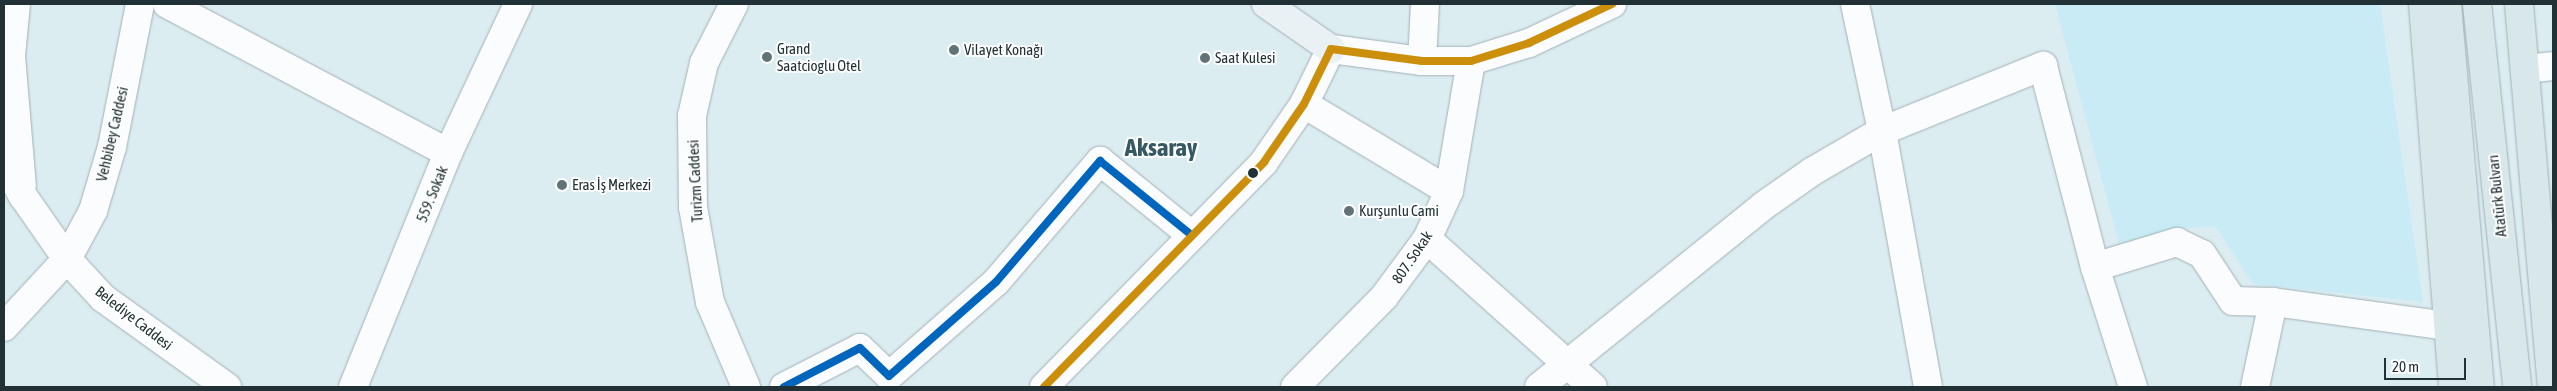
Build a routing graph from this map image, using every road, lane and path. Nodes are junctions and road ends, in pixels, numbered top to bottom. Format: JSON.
{"nodes":[{"id":1,"x":16,"y":4,"type":"edge"},
{"id":2,"x":140,"y":4,"type":"edge"},
{"id":3,"x":167,"y":4,"type":"edge"},
{"id":4,"x":518,"y":4,"type":"edge"},
{"id":5,"x":734,"y":4,"type":"edge"},
{"id":6,"x":1266,"y":4,"type":"edge"},
{"id":7,"x":1425,"y":4,"type":"edge"},
{"id":8,"x":1612,"y":4,"type":"edge"},
{"id":9,"x":1855,"y":4,"type":"edge"},
{"id":10,"x":2423,"y":4,"type":"edge"},
{"id":11,"x":2447,"y":4,"type":"edge"},
{"id":12,"x":2478,"y":4,"type":"edge"},
{"id":13,"x":2519,"y":4,"type":"edge"},
{"id":14,"x":1331,"y":49,"type":"junction"},
{"id":15,"x":1422,"y":61,"type":"junction"},
{"id":16,"x":1471,"y":61,"type":"junction"},
{"id":17,"x":2553,"y":66,"type":"edge"},
{"id":18,"x":2525,"y":69,"type":"junction"},
{"id":19,"x":1304,"y":104,"type":"junction"},
{"id":20,"x":1882,"y":131,"type":"junction"},
{"id":21,"x":448,"y":153,"type":"junction"},
{"id":22,"x":4,"y":161,"type":"edge"},
{"id":23,"x":1449,"y":191,"type":"junction"},
{"id":24,"x":23,"y":196,"type":"junction"},
{"id":25,"x":1190,"y":234,"type":"junction"},
{"id":26,"x":1427,"y":239,"type":"junction"},
{"id":27,"x":67,"y":259,"type":"junction"},
{"id":28,"x":2095,"y":267,"type":"junction"},
{"id":29,"x":2273,"y":302,"type":"junction"},
{"id":30,"x":2448,"y":326,"type":"junction"},
{"id":31,"x":4,"y":327,"type":"edge"},
{"id":32,"x":1566,"y":366,"type":"junction"},
{"id":33,"x":892,"y":382,"type":"edge"},
{"id":34,"x":227,"y":387,"type":"edge"},
{"id":35,"x":355,"y":387,"type":"edge"},
{"id":36,"x":746,"y":387,"type":"edge"},
{"id":37,"x":784,"y":387,"type":"edge"},
{"id":38,"x":1044,"y":387,"type":"edge"},
{"id":39,"x":1295,"y":387,"type":"edge"},
{"id":40,"x":1539,"y":387,"type":"edge"},
{"id":41,"x":1593,"y":387,"type":"edge"},
{"id":42,"x":1928,"y":387,"type":"edge"},
{"id":43,"x":2133,"y":387,"type":"edge"},
{"id":44,"x":2255,"y":387,"type":"edge"},
{"id":45,"x":2453,"y":387,"type":"edge"},
{"id":46,"x":2480,"y":387,"type":"edge"},
{"id":47,"x":2517,"y":387,"type":"edge"},
{"id":48,"x":2552,"y":387,"type":"edge"}],
"edges":[{"from":1,"to":24,"type":"street"},
{"from":2,"to":27,"type":"street","name":"Vehbibey Caddesi"},
{"from":3,"to":21,"type":"street"},
{"from":4,"to":21,"type":"street","name":"559. Sokak"},
{"from":5,"to":36,"type":"street","name":"Turizm Caddesi"},
{"from":6,"to":14,"type":"main road"},
{"from":7,"to":15,"type":"street"},
{"from":8,"to":16,"type":"street"},
{"from":9,"to":20,"type":"street"},
{"from":10,"to":30,"type":"main road"},
{"from":11,"to":46,"type":"main road"},
{"from":12,"to":47,"type":"main road","name":"Atatürk Bulvarı"},
{"from":13,"to":18,"type":"main road"},
{"from":14,"to":15,"type":"street"},
{"from":14,"to":19,"type":"street"},
{"from":15,"to":16,"type":"street"},
{"from":16,"to":23,"type":"street","name":"807. Sokak"},
{"from":17,"to":18,"type":"street"},
{"from":18,"to":48,"type":"main road"},
{"from":19,"to":23,"type":"street"},
{"from":19,"to":25,"type":"street"},
{"from":20,"to":28,"type":"street"},
{"from":20,"to":32,"type":"street"},
{"from":20,"to":42,"type":"street"},
{"from":21,"to":35,"type":"street","name":"559. Sokak"},
{"from":22,"to":24,"type":"street","name":"Belediye Caddesi"},
{"from":23,"to":26,"type":"street","name":"807. Sokak"},
{"from":24,"to":27,"type":"street","name":"Belediye Caddesi"},
{"from":25,"to":33,"type":"street"},
{"from":25,"to":38,"type":"street"},
{"from":26,"to":32,"type":"street"},
{"from":26,"to":39,"type":"street","name":"807. Sokak"},
{"from":27,"to":31,"type":"street","name":"Vehbibey Caddesi"},
{"from":27,"to":34,"type":"street","name":"Belediye Caddesi"},
{"from":28,"to":29,"type":"street"},
{"from":28,"to":43,"type":"street"},
{"from":29,"to":30,"type":"street"},
{"from":29,"to":44,"type":"street"},
{"from":30,"to":45,"type":"main road"},
{"from":32,"to":40,"type":"street"},
{"from":32,"to":41,"type":"street"},
{"from":33,"to":37,"type":"street"}]}
